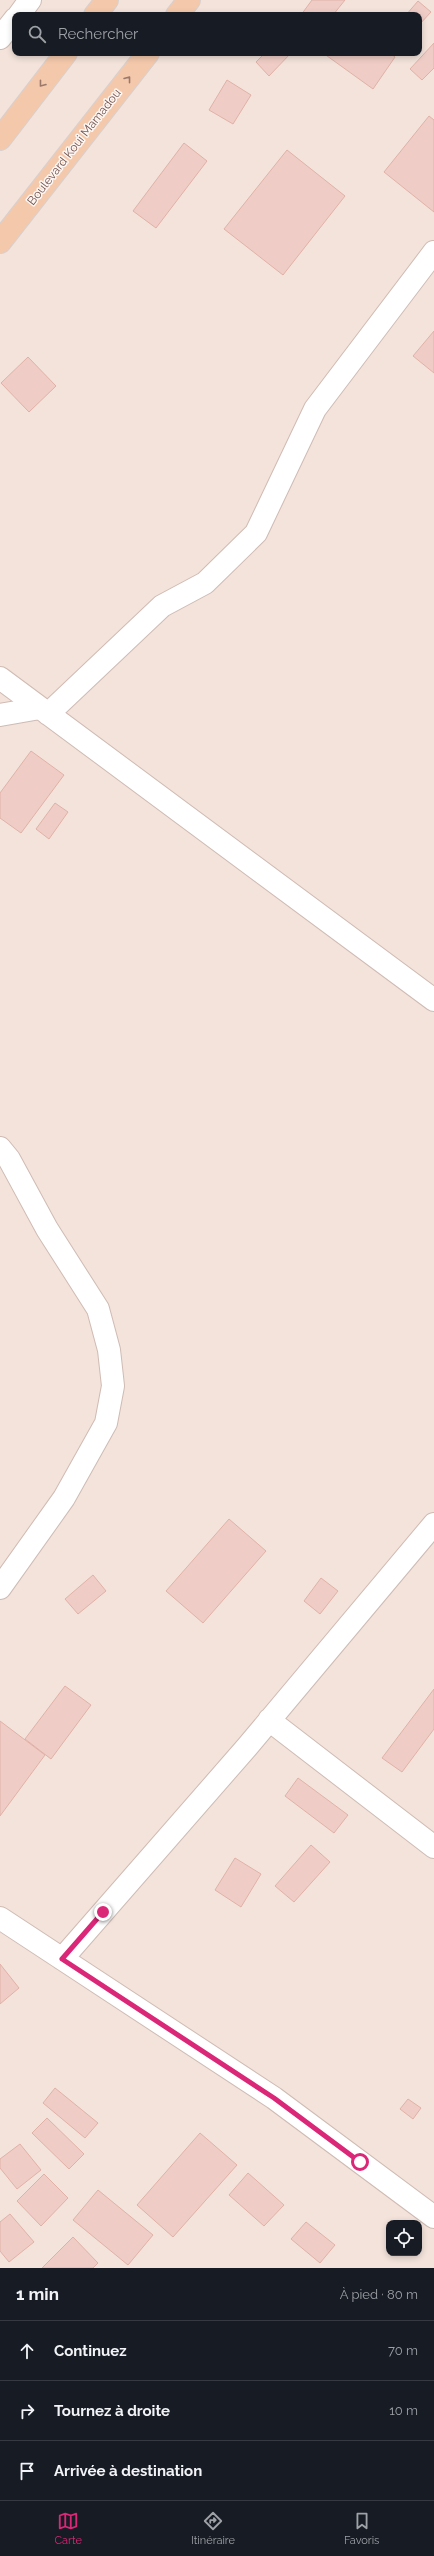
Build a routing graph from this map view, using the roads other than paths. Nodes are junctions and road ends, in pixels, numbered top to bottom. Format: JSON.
{"nodes":[{"id":1,"x":30,"y":0,"type":"edge"},
{"id":2,"x":106,"y":0,"type":"edge"},
{"id":3,"x":189,"y":0,"type":"edge"},
{"id":4,"x":20,"y":12,"type":"edge"},
{"id":5,"x":97,"y":12,"type":"edge"},
{"id":6,"x":179,"y":12,"type":"edge"},
{"id":7,"x":12,"y":23,"type":"edge"},
{"id":8,"x":0,"y":38,"type":"edge"},
{"id":9,"x":64,"y":56,"type":"edge"},
{"id":10,"x":146,"y":56,"type":"edge"},
{"id":11,"x":0,"y":139,"type":"edge"},
{"id":12,"x":0,"y":242,"type":"edge"},
{"id":13,"x":434,"y":252,"type":"edge"},
{"id":14,"x":0,"y":678,"type":"edge"},
{"id":15,"x":44,"y":711,"type":"junction"},
{"id":16,"x":0,"y":715,"type":"edge"},
{"id":17,"x":434,"y":1000,"type":"edge"},
{"id":18,"x":0,"y":1148,"type":"edge"},
{"id":19,"x":434,"y":1524,"type":"edge"},
{"id":20,"x":0,"y":1588,"type":"edge"},
{"id":21,"x":269,"y":1720,"type":"junction"},
{"id":22,"x":434,"y":1847,"type":"edge"},
{"id":23,"x":0,"y":1918,"type":"edge"},
{"id":24,"x":62,"y":1959,"type":"junction"},
{"id":25,"x":434,"y":2217,"type":"edge"}],
"edges":[{"from":1,"to":4,"type":"street"},
{"from":2,"to":5,"type":"main road"},
{"from":3,"to":6,"type":"main road"},
{"from":7,"to":8,"type":"street"},
{"from":9,"to":11,"type":"main road","one_way":true},
{"from":12,"to":10,"type":"main road","name":"Boulevard Koui Mamadou","one_way":true},
{"from":13,"to":15,"type":"street"},
{"from":14,"to":15,"type":"street"},
{"from":15,"to":16,"type":"street"},
{"from":15,"to":17,"type":"street"},
{"from":18,"to":20,"type":"street"},
{"from":19,"to":21,"type":"street"},
{"from":21,"to":22,"type":"street"},
{"from":21,"to":24,"type":"street"},
{"from":23,"to":24,"type":"street"},
{"from":24,"to":25,"type":"street"}]}
